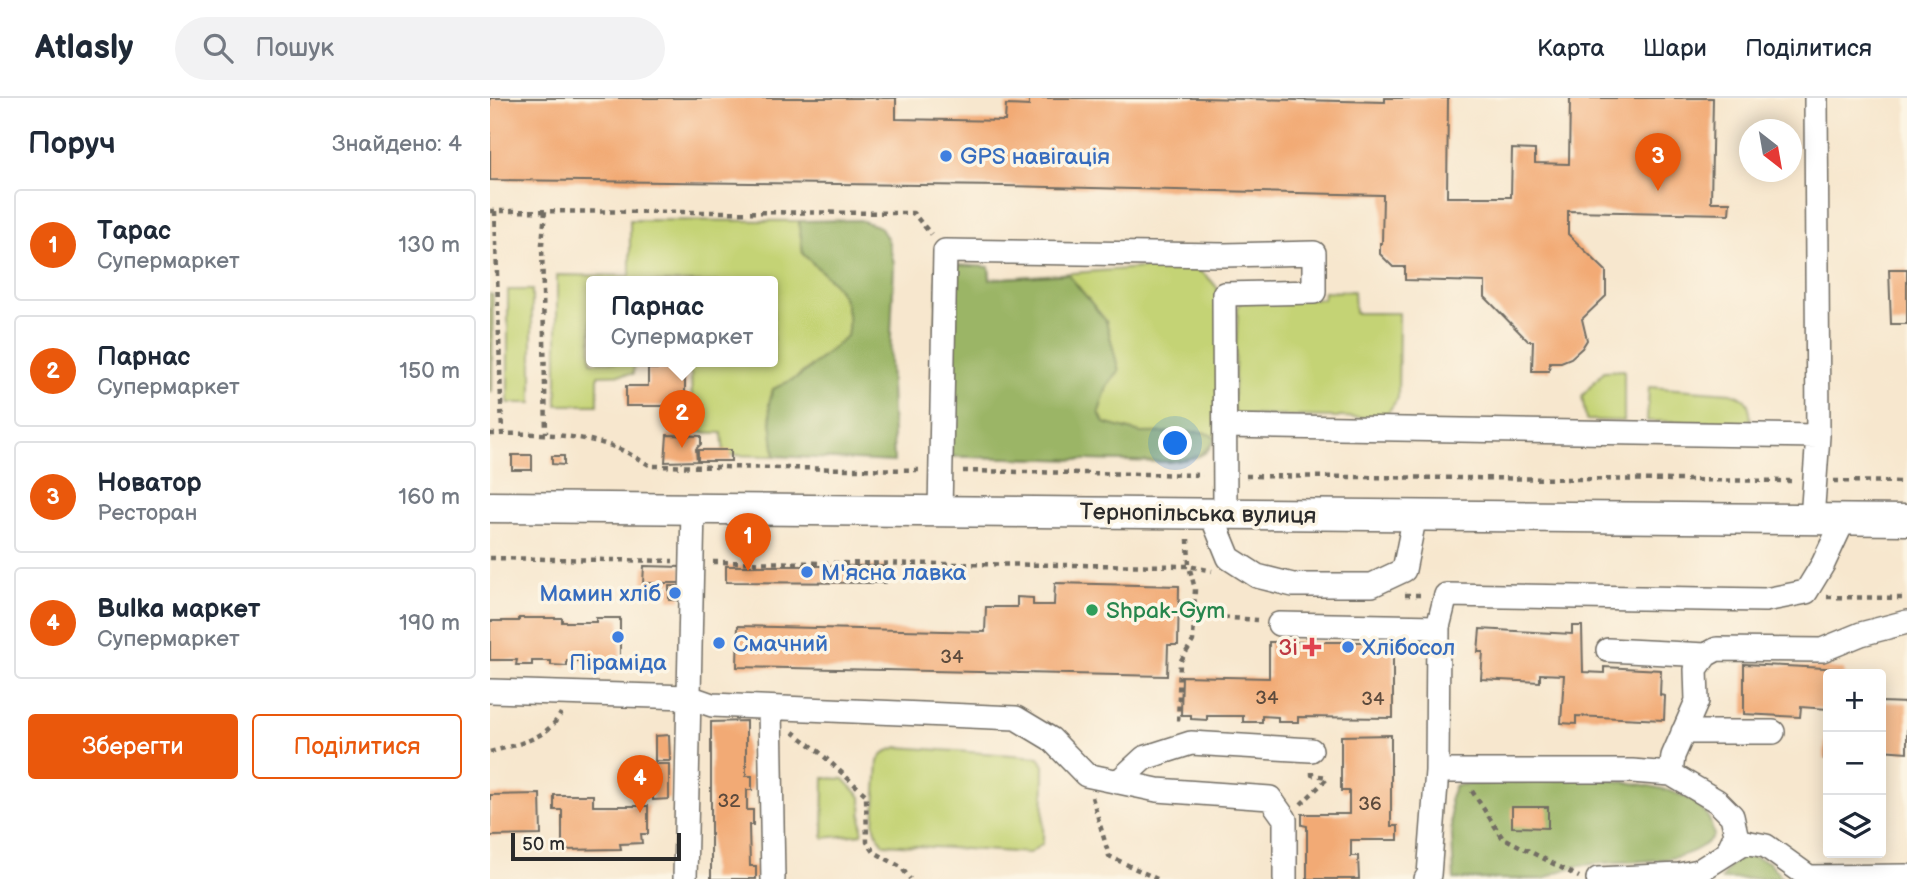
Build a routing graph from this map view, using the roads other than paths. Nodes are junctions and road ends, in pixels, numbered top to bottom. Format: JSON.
{"nodes":[{"id":1,"x":1816,"y":98,"type":"edge"},
{"id":2,"x":1224,"y":255,"type":"junction"},
{"id":3,"x":1224,"y":294,"type":"junction"},
{"id":4,"x":1225,"y":426,"type":"junction"},
{"id":5,"x":1818,"y":436,"type":"junction"},
{"id":6,"x":490,"y":507,"type":"edge"},
{"id":7,"x":693,"y":509,"type":"junction"},
{"id":8,"x":940,"y":511,"type":"junction"},
{"id":9,"x":1218,"y":513,"type":"junction"},
{"id":10,"x":1415,"y":515,"type":"junction"},
{"id":11,"x":1812,"y":519,"type":"junction"},
{"id":12,"x":1844,"y":519,"type":"junction"},
{"id":13,"x":1907,"y":520,"type":"edge"},
{"id":14,"x":1269,"y":622,"type":"road end"},
{"id":15,"x":1907,"y":622,"type":"edge"},
{"id":16,"x":1438,"y":627,"type":"junction"},
{"id":17,"x":1608,"y":650,"type":"dead end"},
{"id":18,"x":1706,"y":655,"type":"junction"},
{"id":19,"x":490,"y":691,"type":"edge"},
{"id":20,"x":689,"y":696,"type":"junction"},
{"id":21,"x":770,"y":708,"type":"junction"},
{"id":22,"x":1683,"y":732,"type":"junction"},
{"id":23,"x":1773,"y":732,"type":"dead end"},
{"id":24,"x":1311,"y":750,"type":"dead end"},
{"id":25,"x":1437,"y":771,"type":"junction"},
{"id":26,"x":1671,"y":774,"type":"junction"},
{"id":27,"x":1118,"y":782,"type":"junction"},
{"id":28,"x":1728,"y":851,"type":"junction"},
{"id":29,"x":1907,"y":876,"type":"edge"},
{"id":30,"x":685,"y":879,"type":"edge"},
{"id":31,"x":773,"y":879,"type":"edge"},
{"id":32,"x":1285,"y":879,"type":"edge"},
{"id":33,"x":1426,"y":879,"type":"edge"},
{"id":34,"x":1598,"y":879,"type":"edge"}],
"edges":[{"from":1,"to":5,"type":"street"},
{"from":2,"to":3,"type":"street"},
{"from":2,"to":3,"type":"street"},
{"from":2,"to":8,"type":"street"},
{"from":3,"to":4,"type":"street"},
{"from":4,"to":5,"type":"street"},
{"from":4,"to":9,"type":"street"},
{"from":5,"to":11,"type":"street"},
{"from":6,"to":7,"type":"main road","name":"Тернопільська вулиця"},
{"from":7,"to":8,"type":"main road","name":"Тернопільська вулиця"},
{"from":7,"to":20,"type":"street"},
{"from":8,"to":9,"type":"main road","name":"Тернопільська вулиця"},
{"from":9,"to":10,"type":"main road","name":"Тернопільська вулиця"},
{"from":9,"to":10,"type":"street"},
{"from":10,"to":11,"type":"main road","name":"Тернопільська вулиця"},
{"from":11,"to":12,"type":"main road","name":"Тернопільська вулиця"},
{"from":12,"to":13,"type":"main road","name":"Тернопільська вулиця"},
{"from":12,"to":16,"type":"street"},
{"from":14,"to":16,"type":"street"},
{"from":15,"to":18,"type":"street"},
{"from":16,"to":25,"type":"street"},
{"from":17,"to":18,"type":"street"},
{"from":18,"to":22,"type":"street"},
{"from":19,"to":20,"type":"street"},
{"from":20,"to":21,"type":"street"},
{"from":20,"to":30,"type":"street"},
{"from":21,"to":27,"type":"street"},
{"from":21,"to":31,"type":"street"},
{"from":22,"to":23,"type":"street"},
{"from":22,"to":26,"type":"street"},
{"from":24,"to":27,"type":"street"},
{"from":25,"to":26,"type":"street"},
{"from":25,"to":33,"type":"street"},
{"from":26,"to":28,"type":"street"},
{"from":27,"to":32,"type":"street"},
{"from":28,"to":29,"type":"street"},
{"from":28,"to":34,"type":"street"}]}
